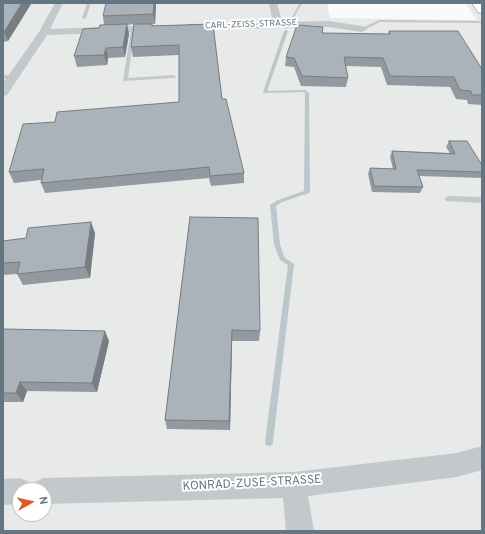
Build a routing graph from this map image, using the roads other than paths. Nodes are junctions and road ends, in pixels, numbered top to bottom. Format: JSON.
{"nodes":[{"id":1,"x":59,"y":3,"type":"edge"},
{"id":2,"x":89,"y":3,"type":"edge"},
{"id":3,"x":273,"y":3,"type":"edge"},
{"id":4,"x":477,"y":3,"type":"edge"},
{"id":5,"x":482,"y":10,"type":"edge"},
{"id":6,"x":84,"y":18,"type":"dead end"},
{"id":7,"x":482,"y":22,"type":"edge"},
{"id":8,"x":278,"y":24,"type":"junction"},
{"id":9,"x":133,"y":29,"type":"junction"},
{"id":10,"x":362,"y":29,"type":"joint"},
{"id":11,"x":44,"y":32,"type":"junction"},
{"id":12,"x":8,"y":77,"type":"edge"},
{"id":13,"x":173,"y":77,"type":"dead end"},
{"id":14,"x":3,"y":92,"type":"edge"},
{"id":15,"x":449,"y":199,"type":"dead end"},
{"id":16,"x":482,"y":200,"type":"edge"},
{"id":17,"x":482,"y":458,"type":"edge"},
{"id":18,"x":294,"y":485,"type":"junction"},
{"id":19,"x":52,"y":491,"type":"edge"},
{"id":20,"x":300,"y":531,"type":"edge"}],
"edges":[{"from":1,"to":11,"type":"street"},
{"from":2,"to":6,"type":"lane"},
{"from":3,"to":8,"type":"street"},
{"from":4,"to":5,"type":"main road"},
{"from":7,"to":10,"type":"lane"},
{"from":8,"to":9,"type":"street","name":"CARL-ZEISS-STRASSE"},
{"from":8,"to":10,"type":"street","name":"CARL-ZEISS-STRASSE"},
{"from":9,"to":11,"type":"street","name":"CARL-ZEISS-STRASSE"},
{"from":9,"to":13,"type":"lane"},
{"from":11,"to":12,"type":"street"},
{"from":12,"to":14,"type":"street"},
{"from":15,"to":16,"type":"lane"},
{"from":17,"to":18,"type":"street","name":"KONRAD-ZUSE-STRASSE"},
{"from":18,"to":19,"type":"street","name":"KONRAD-ZUSE-STRASSE"},
{"from":18,"to":20,"type":"street"}]}
